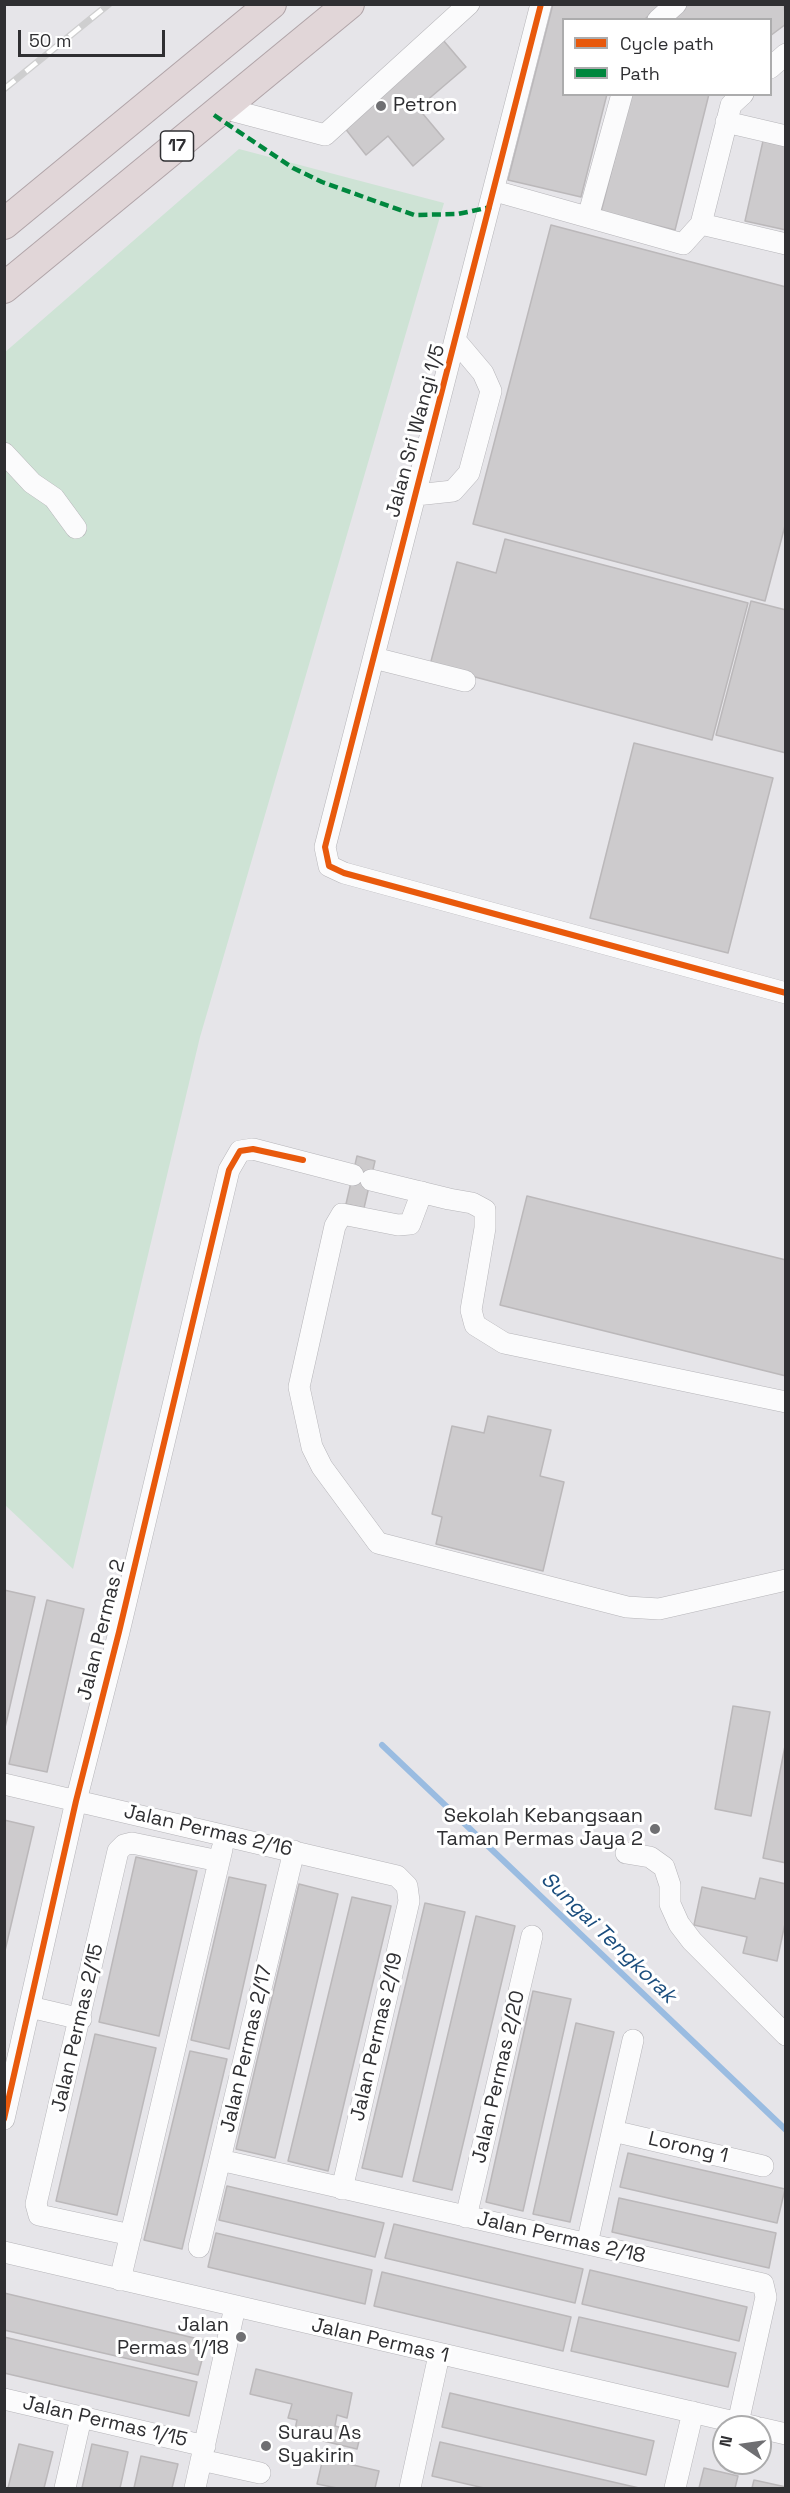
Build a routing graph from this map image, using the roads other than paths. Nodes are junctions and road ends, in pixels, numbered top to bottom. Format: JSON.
{"nodes":[{"id":1,"x":271,"y":4,"type":"edge"},
{"id":2,"x":349,"y":4,"type":"edge"},
{"id":3,"x":469,"y":4,"type":"edge"},
{"id":4,"x":541,"y":4,"type":"edge"},
{"id":5,"x":676,"y":4,"type":"edge"},
{"id":6,"x":660,"y":18,"type":"edge"},
{"id":7,"x":786,"y":54,"type":"edge"},
{"id":8,"x":772,"y":67,"type":"edge"},
{"id":9,"x":621,"y":96,"type":"edge"},
{"id":10,"x":740,"y":96,"type":"edge"},
{"id":11,"x":223,"y":108,"type":"junction"},
{"id":12,"x":726,"y":122,"type":"junction"},
{"id":13,"x":786,"y":136,"type":"edge"},
{"id":14,"x":495,"y":191,"type":"junction"},
{"id":15,"x":588,"y":217,"type":"junction"},
{"id":16,"x":4,"y":224,"type":"edge"},
{"id":17,"x":701,"y":224,"type":"junction"},
{"id":18,"x":786,"y":244,"type":"edge"},
{"id":19,"x":4,"y":288,"type":"edge"},
{"id":20,"x":456,"y":341,"type":"junction"},
{"id":21,"x":4,"y":453,"type":"edge"},
{"id":22,"x":416,"y":495,"type":"junction"},
{"id":23,"x":76,"y":528,"type":"dead end"},
{"id":24,"x":374,"y":658,"type":"junction"},
{"id":25,"x":465,"y":681,"type":"dead end"},
{"id":26,"x":786,"y":993,"type":"edge"},
{"id":27,"x":422,"y":1192,"type":"junction"},
{"id":28,"x":786,"y":1402,"type":"edge"},
{"id":29,"x":786,"y":1580,"type":"edge"},
{"id":30,"x":4,"y":1784,"type":"edge"},
{"id":31,"x":76,"y":1801,"type":"junction"},
{"id":32,"x":225,"y":1835,"type":"junction"},
{"id":33,"x":294,"y":1851,"type":"junction"},
{"id":34,"x":626,"y":1853,"type":"dead end"},
{"id":35,"x":219,"y":1861,"type":"junction"},
{"id":36,"x":407,"y":1886,"type":"joint"},
{"id":37,"x":532,"y":1936,"type":"dead end"},
{"id":38,"x":30,"y":2007,"type":"junction"},
{"id":39,"x":81,"y":2019,"type":"junction"},
{"id":40,"x":786,"y":2035,"type":"edge"},
{"id":41,"x":633,"y":2040,"type":"dead end"},
{"id":42,"x":4,"y":2119,"type":"edge"},
{"id":43,"x":613,"y":2131,"type":"junction"},
{"id":44,"x":220,"y":2160,"type":"junction"},
{"id":45,"x":763,"y":2166,"type":"dead end"},
{"id":46,"x":342,"y":2189,"type":"junction"},
{"id":47,"x":466,"y":2217,"type":"junction"},
{"id":48,"x":131,"y":2235,"type":"junction"},
{"id":49,"x":587,"y":2244,"type":"junction"},
{"id":50,"x":199,"y":2247,"type":"dead end"},
{"id":51,"x":4,"y":2252,"type":"edge"},
{"id":52,"x":120,"y":2280,"type":"junction"},
{"id":53,"x":235,"y":2307,"type":"junction"},
{"id":54,"x":439,"y":2355,"type":"junction"},
{"id":55,"x":4,"y":2399,"type":"edge"},
{"id":56,"x":693,"y":2412,"type":"junction"},
{"id":57,"x":752,"y":2415,"type":"edge"},
{"id":58,"x":712,"y":2417,"type":"edge"},
{"id":59,"x":81,"y":2418,"type":"junction"},
{"id":60,"x":203,"y":2453,"type":"junction"},
{"id":61,"x":260,"y":2473,"type":"dead end"},
{"id":62,"x":65,"y":2488,"type":"edge"},
{"id":63,"x":195,"y":2488,"type":"edge"},
{"id":64,"x":410,"y":2488,"type":"edge"},
{"id":65,"x":675,"y":2488,"type":"edge"}],
"edges":[{"from":1,"to":16,"type":"highway","number":"17"},
{"from":2,"to":11,"type":"highway","number":"17"},
{"from":3,"to":11,"type":"street"},
{"from":4,"to":14,"type":"street","name":"Jalan Sri Wangi 1/5"},
{"from":5,"to":6,"type":"street"},
{"from":7,"to":8,"type":"street"},
{"from":9,"to":15,"type":"street"},
{"from":10,"to":12,"type":"street"},
{"from":11,"to":19,"type":"highway","number":"17"},
{"from":12,"to":13,"type":"street"},
{"from":12,"to":17,"type":"street"},
{"from":14,"to":15,"type":"street"},
{"from":14,"to":20,"type":"street","name":"Jalan Sri Wangi 1/5"},
{"from":15,"to":17,"type":"street"},
{"from":17,"to":18,"type":"street"},
{"from":20,"to":22,"type":"street","name":"Jalan Sri Wangi 1/5"},
{"from":20,"to":22,"type":"street"},
{"from":21,"to":23,"type":"street"},
{"from":22,"to":24,"type":"street","name":"Jalan Sri Wangi 1/5"},
{"from":24,"to":25,"type":"street"},
{"from":24,"to":26,"type":"street","name":"Jalan Sri Wangi 1/5"},
{"from":27,"to":28,"type":"street"},
{"from":27,"to":29,"type":"street"},
{"from":27,"to":31,"type":"street","name":"Jalan Permas 2"},
{"from":30,"to":31,"type":"street","name":"Jalan Permas 2/16"},
{"from":31,"to":32,"type":"street","name":"Jalan Permas 2/16"},
{"from":31,"to":38,"type":"street","name":"Jalan Permas 2"},
{"from":32,"to":33,"type":"street","name":"Jalan Permas 2/16"},
{"from":32,"to":35,"type":"street"},
{"from":33,"to":36,"type":"street","name":"Jalan Permas 2/16"},
{"from":33,"to":44,"type":"street","name":"Jalan Permas 2/17"},
{"from":34,"to":40,"type":"street"},
{"from":35,"to":39,"type":"street","name":"Jalan Permas 2/15"},
{"from":35,"to":48,"type":"street"},
{"from":36,"to":46,"type":"street","name":"Jalan Permas 2/19"},
{"from":37,"to":47,"type":"street","name":"Jalan Permas 2/20"},
{"from":38,"to":39,"type":"street"},
{"from":38,"to":42,"type":"street","name":"Jalan Permas 2"},
{"from":39,"to":48,"type":"street","name":"Jalan Permas 2/15"},
{"from":41,"to":43,"type":"street"},
{"from":43,"to":45,"type":"street","name":"Lorong 1"},
{"from":43,"to":49,"type":"street"},
{"from":44,"to":46,"type":"street","name":"Jalan Permas 2/18"},
{"from":44,"to":50,"type":"street","name":"Jalan Permas 2/17"},
{"from":46,"to":47,"type":"street","name":"Jalan Permas 2/18"},
{"from":47,"to":49,"type":"street","name":"Jalan Permas 2/18"},
{"from":48,"to":52,"type":"street"},
{"from":49,"to":57,"type":"street","name":"Jalan Permas 2/18"},
{"from":51,"to":52,"type":"street","name":"Jalan Permas 1"},
{"from":52,"to":53,"type":"street","name":"Jalan Permas 1"},
{"from":53,"to":54,"type":"street","name":"Jalan Permas 1"},
{"from":53,"to":60,"type":"street"},
{"from":54,"to":56,"type":"street","name":"Jalan Permas 1"},
{"from":54,"to":64,"type":"street"},
{"from":55,"to":59,"type":"street","name":"Jalan Permas 1/15"},
{"from":56,"to":58,"type":"street","name":"Jalan Permas 1"},
{"from":56,"to":65,"type":"street"},
{"from":59,"to":60,"type":"street","name":"Jalan Permas 1/15"},
{"from":59,"to":62,"type":"street"},
{"from":60,"to":61,"type":"street","name":"Jalan Permas 1/15"},
{"from":60,"to":63,"type":"street"}]}
